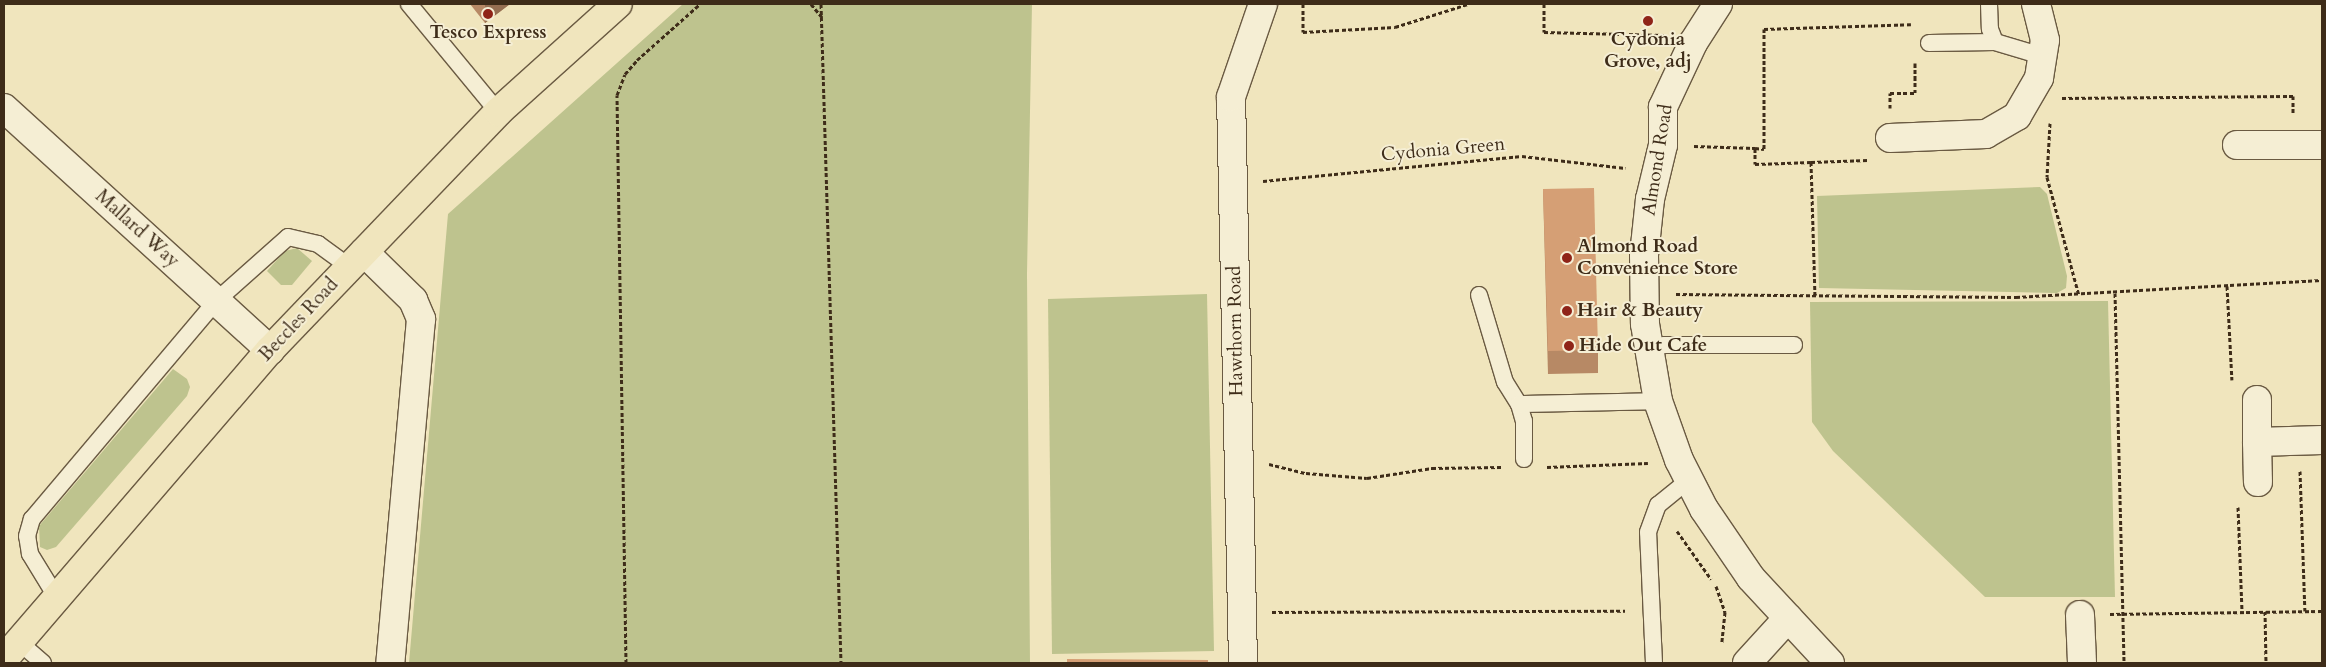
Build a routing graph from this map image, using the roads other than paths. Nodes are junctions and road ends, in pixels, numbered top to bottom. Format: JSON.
{"nodes":[{"id":1,"x":409,"y":4,"type":"edge"},
{"id":2,"x":618,"y":4,"type":"edge"},
{"id":3,"x":1263,"y":4,"type":"edge"},
{"id":4,"x":1718,"y":4,"type":"edge"},
{"id":5,"x":1990,"y":4,"type":"edge"},
{"id":6,"x":2036,"y":4,"type":"edge"},
{"id":7,"x":1995,"y":42,"type":"junction"},
{"id":8,"x":1929,"y":43,"type":"dead end"},
{"id":9,"x":2044,"y":77,"type":"junction"},
{"id":10,"x":4,"y":108,"type":"edge"},
{"id":11,"x":498,"y":112,"type":"junction"},
{"id":12,"x":1890,"y":138,"type":"road end"},
{"id":13,"x":2237,"y":145,"type":"dead end"},
{"id":14,"x":2322,"y":145,"type":"edge"},
{"id":15,"x":357,"y":259,"type":"junction"},
{"id":16,"x":1479,"y":295,"type":"dead end"},
{"id":17,"x":216,"y":301,"type":"junction"},
{"id":18,"x":1794,"y":345,"type":"dead end"},
{"id":19,"x":1649,"y":347,"type":"junction"},
{"id":20,"x":270,"y":350,"type":"junction"},
{"id":21,"x":2257,"y":400,"type":"dead end"},
{"id":22,"x":1658,"y":401,"type":"junction"},
{"id":23,"x":1519,"y":404,"type":"junction"},
{"id":24,"x":2311,"y":441,"type":"edge"},
{"id":25,"x":2257,"y":442,"type":"junction"},
{"id":26,"x":1531,"y":463,"type":"road end"},
{"id":27,"x":1684,"y":470,"type":"junction"},
{"id":28,"x":2248,"y":490,"type":"road end"},
{"id":29,"x":56,"y":598,"type":"junction"},
{"id":30,"x":2080,"y":615,"type":"road end"},
{"id":31,"x":1788,"y":618,"type":"junction"},
{"id":32,"x":11,"y":650,"type":"edge"},
{"id":33,"x":44,"y":663,"type":"edge"},
{"id":34,"x":390,"y":663,"type":"edge"},
{"id":35,"x":1243,"y":663,"type":"edge"},
{"id":36,"x":1654,"y":663,"type":"edge"},
{"id":37,"x":1747,"y":663,"type":"edge"},
{"id":38,"x":1830,"y":663,"type":"edge"},
{"id":39,"x":2082,"y":663,"type":"edge"}],
"edges":[{"from":1,"to":11,"type":"lane"},
{"from":2,"to":11,"type":"highway","name":"Beccles Road"},
{"from":3,"to":35,"type":"street","name":"Hawthorn Road"},
{"from":4,"to":19,"type":"street","name":"Almond Road"},
{"from":5,"to":7,"type":"lane"},
{"from":6,"to":9,"type":"street"},
{"from":7,"to":8,"type":"lane"},
{"from":7,"to":9,"type":"lane"},
{"from":9,"to":12,"type":"street"},
{"from":10,"to":17,"type":"street","name":"Mallard Way"},
{"from":11,"to":15,"type":"highway","name":"Beccles Road"},
{"from":13,"to":14,"type":"street"},
{"from":15,"to":17,"type":"lane"},
{"from":15,"to":20,"type":"highway","name":"Beccles Road"},
{"from":15,"to":34,"type":"street"},
{"from":16,"to":23,"type":"lane"},
{"from":17,"to":20,"type":"street","name":"Mallard Way"},
{"from":17,"to":29,"type":"lane"},
{"from":18,"to":19,"type":"lane"},
{"from":19,"to":22,"type":"street","name":"Almond Road"},
{"from":20,"to":29,"type":"highway","name":"Beccles Road"},
{"from":21,"to":25,"type":"street"},
{"from":22,"to":23,"type":"lane"},
{"from":22,"to":27,"type":"street","name":"Almond Road"},
{"from":23,"to":26,"type":"lane"},
{"from":24,"to":25,"type":"street"},
{"from":25,"to":28,"type":"street"},
{"from":27,"to":31,"type":"street","name":"Almond Road"},
{"from":27,"to":36,"type":"lane"},
{"from":29,"to":32,"type":"highway","name":"Beccles Road"},
{"from":30,"to":39,"type":"street"},
{"from":31,"to":37,"type":"street"},
{"from":31,"to":38,"type":"street","name":"Almond Road"},
{"from":32,"to":33,"type":"lane"}]}
